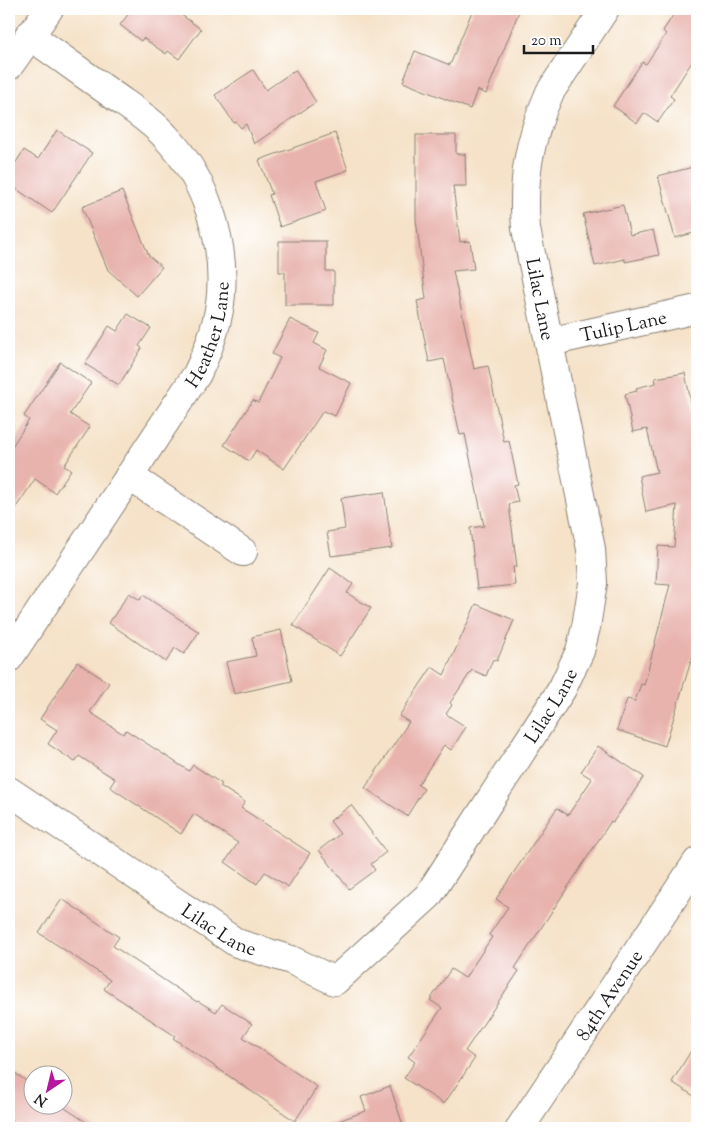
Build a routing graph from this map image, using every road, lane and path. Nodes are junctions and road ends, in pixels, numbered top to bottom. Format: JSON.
{"nodes":[{"id":1,"x":49,"y":9,"type":"edge"},
{"id":2,"x":605,"y":9,"type":"edge"},
{"id":3,"x":29,"y":35,"type":"junction"},
{"id":4,"x":9,"y":66,"type":"edge"},
{"id":5,"x":697,"y":309,"type":"edge"},
{"id":6,"x":549,"y":342,"type":"junction"},
{"id":7,"x":129,"y":476,"type":"junction"},
{"id":8,"x":243,"y":552,"type":"dead end"},
{"id":9,"x":9,"y":658,"type":"edge"},
{"id":10,"x":9,"y":791,"type":"edge"},
{"id":11,"x":697,"y":862,"type":"edge"},
{"id":12,"x":520,"y":1128,"type":"edge"}],
"edges":[{"from":1,"to":3,"type":"street"},
{"from":2,"to":6,"type":"street","name":"Lilac Lane"},
{"from":3,"to":4,"type":"street"},
{"from":3,"to":7,"type":"street","name":"Heather Lane"},
{"from":5,"to":6,"type":"street","name":"Tulip Lane"},
{"from":6,"to":10,"type":"street","name":"Lilac Lane"},
{"from":7,"to":8,"type":"street"},
{"from":7,"to":9,"type":"street","name":"Heather Lane"},
{"from":11,"to":12,"type":"street","name":"84th Avenue"}]}
